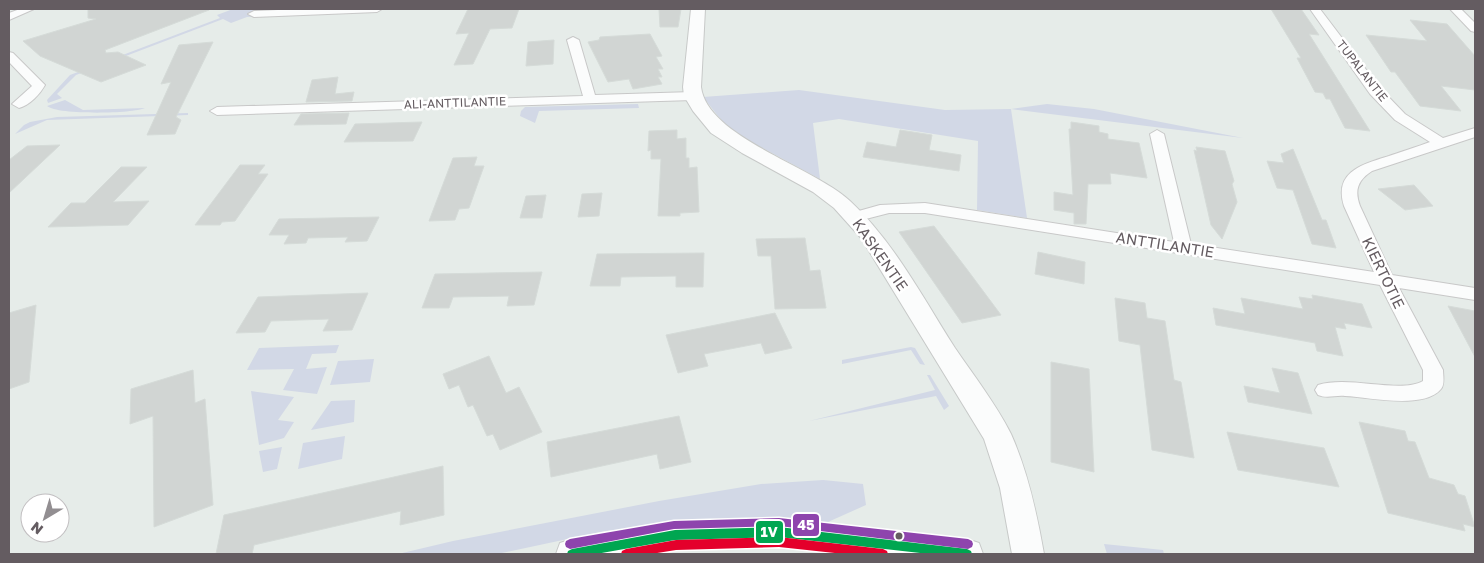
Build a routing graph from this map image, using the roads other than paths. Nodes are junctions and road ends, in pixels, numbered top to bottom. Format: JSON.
{"nodes":[{"id":1,"x":29,"y":9,"type":"edge"},
{"id":2,"x":357,"y":9,"type":"edge"},
{"id":3,"x":377,"y":9,"type":"edge"},
{"id":4,"x":698,"y":9,"type":"edge"},
{"id":5,"x":1316,"y":9,"type":"edge"},
{"id":6,"x":1456,"y":10,"type":"edge"},
{"id":7,"x":1475,"y":13,"type":"edge"},
{"id":8,"x":254,"y":14,"type":"dead end"},
{"id":9,"x":9,"y":17,"type":"edge"},
{"id":10,"x":1475,"y":29,"type":"edge"},
{"id":11,"x":574,"y":40,"type":"dead end"},
{"id":12,"x":9,"y":56,"type":"edge"},
{"id":13,"x":693,"y":96,"type":"junction"},
{"id":14,"x":590,"y":99,"type":"junction"},
{"id":15,"x":20,"y":104,"type":"dead end"},
{"id":16,"x":217,"y":111,"type":"dead end"},
{"id":17,"x":1475,"y":132,"type":"edge"},
{"id":18,"x":1157,"y":134,"type":"dead end"},
{"id":19,"x":1440,"y":142,"type":"junction"},
{"id":20,"x":854,"y":217,"type":"junction"},
{"id":21,"x":1184,"y":248,"type":"junction"},
{"id":22,"x":1384,"y":279,"type":"junction"},
{"id":23,"x":1475,"y":294,"type":"edge"},
{"id":24,"x":1324,"y":390,"type":"dead end"},
{"id":25,"x":572,"y":554,"type":"edge"},
{"id":26,"x":967,"y":554,"type":"edge"},
{"id":27,"x":1028,"y":554,"type":"edge"}],
"edges":[{"from":1,"to":9,"type":"street"},
{"from":2,"to":3,"type":"street"},
{"from":2,"to":8,"type":"street"},
{"from":4,"to":13,"type":"street"},
{"from":5,"to":19,"type":"street","name":"TUPALANTIE"},
{"from":6,"to":7,"type":"street"},
{"from":6,"to":10,"type":"street"},
{"from":11,"to":14,"type":"street"},
{"from":12,"to":15,"type":"street"},
{"from":13,"to":14,"type":"street","name":"ALI-ANTTILANTIE"},
{"from":13,"to":20,"type":"street","name":"KASKENTIE"},
{"from":14,"to":16,"type":"street","name":"ALI-ANTTILANTIE"},
{"from":17,"to":19,"type":"street","name":"KIERTOTIE"},
{"from":18,"to":21,"type":"street"},
{"from":19,"to":22,"type":"street","name":"KIERTOTIE"},
{"from":20,"to":21,"type":"street","name":"ANTTILANTIE"},
{"from":20,"to":27,"type":"street","name":"KASKENTIE"},
{"from":21,"to":22,"type":"street","name":"ANTTILANTIE"},
{"from":22,"to":23,"type":"street","name":"ANTTILANTIE"},
{"from":22,"to":24,"type":"street","name":"KIERTOTIE"},
{"from":25,"to":26,"type":"street"}]}
